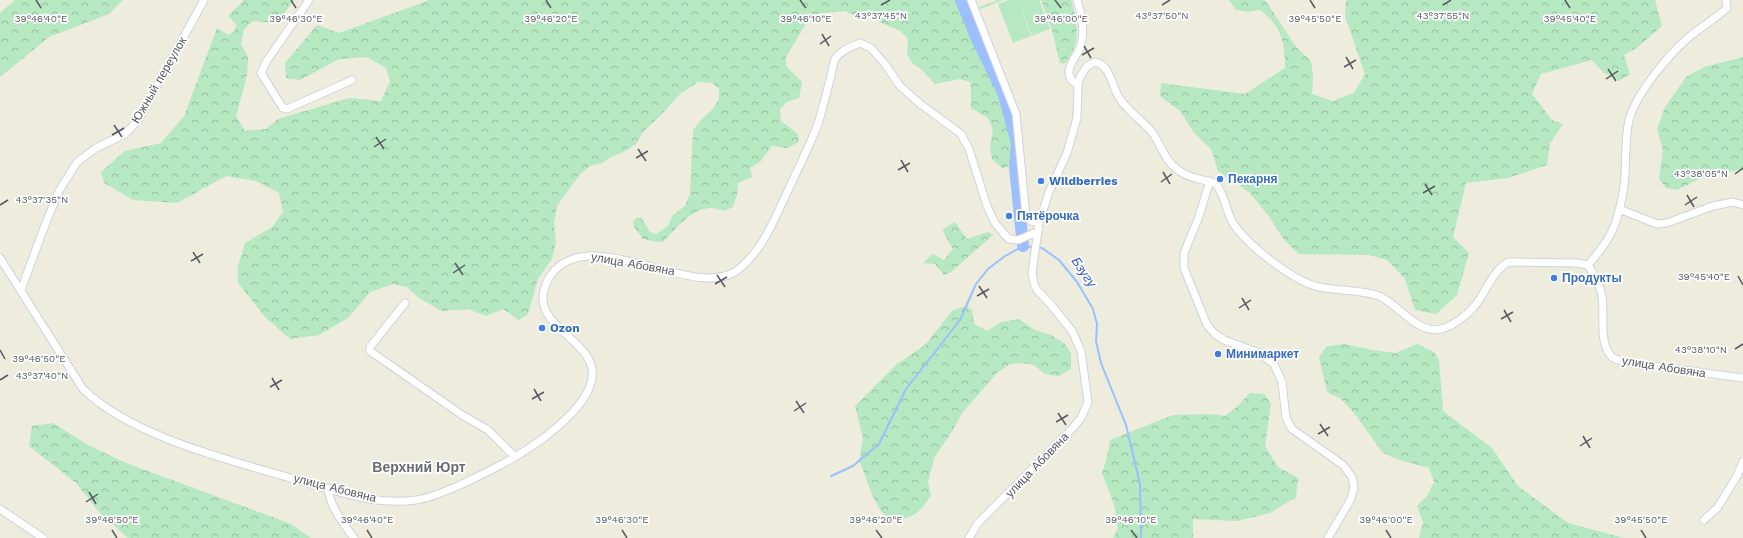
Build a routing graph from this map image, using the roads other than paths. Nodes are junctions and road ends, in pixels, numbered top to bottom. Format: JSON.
{"nodes":[{"id":1,"x":204,"y":0,"type":"edge"},
{"id":2,"x":309,"y":0,"type":"edge"},
{"id":3,"x":971,"y":0,"type":"edge"},
{"id":4,"x":1077,"y":0,"type":"edge"},
{"id":5,"x":1726,"y":0,"type":"edge"},
{"id":6,"x":352,"y":80,"type":"dead end"},
{"id":7,"x":1078,"y":85,"type":"junction"},
{"id":8,"x":1210,"y":181,"type":"junction"},
{"id":9,"x":1743,"y":205,"type":"edge"},
{"id":10,"x":1619,"y":209,"type":"junction"},
{"id":11,"x":1039,"y":223,"type":"junction"},
{"id":12,"x":1037,"y":232,"type":"junction"},
{"id":13,"x":0,"y":258,"type":"edge"},
{"id":14,"x":1588,"y":265,"type":"junction"},
{"id":15,"x":21,"y":290,"type":"junction"},
{"id":16,"x":405,"y":303,"type":"dead end"},
{"id":17,"x":1743,"y":378,"type":"edge"},
{"id":18,"x":514,"y":457,"type":"junction"},
{"id":19,"x":1743,"y":462,"type":"edge"},
{"id":20,"x":328,"y":488,"type":"junction"},
{"id":21,"x":0,"y":509,"type":"edge"},
{"id":22,"x":1704,"y":520,"type":"dead end"},
{"id":23,"x":43,"y":538,"type":"edge"},
{"id":24,"x":354,"y":538,"type":"edge"},
{"id":25,"x":969,"y":538,"type":"edge"},
{"id":26,"x":1328,"y":538,"type":"edge"}],
"edges":[{"from":1,"to":15,"type":"street","name":"Южный переулок"},
{"from":2,"to":6,"type":"street"},
{"from":3,"to":11,"type":"street"},
{"from":4,"to":7,"type":"street"},
{"from":5,"to":10,"type":"street"},
{"from":7,"to":8,"type":"street","name":"улица Абовяна"},
{"from":7,"to":11,"type":"street","name":"улица Абовяна"},
{"from":8,"to":14,"type":"street"},
{"from":8,"to":26,"type":"street"},
{"from":9,"to":10,"type":"street"},
{"from":10,"to":14,"type":"street"},
{"from":11,"to":12,"type":"street","name":"улица Абовяна"},
{"from":12,"to":18,"type":"street","name":"улица Абовяна"},
{"from":12,"to":25,"type":"street","name":"улица Абовяна"},
{"from":13,"to":15,"type":"street","name":"улица Абовяна"},
{"from":14,"to":17,"type":"street","name":"улица Абовяна"},
{"from":15,"to":20,"type":"street","name":"улица Абовяна"},
{"from":16,"to":18,"type":"street"},
{"from":18,"to":20,"type":"street","name":"улица Абовяна"},
{"from":19,"to":22,"type":"street"},
{"from":20,"to":24,"type":"street"},
{"from":21,"to":23,"type":"street"}]}
